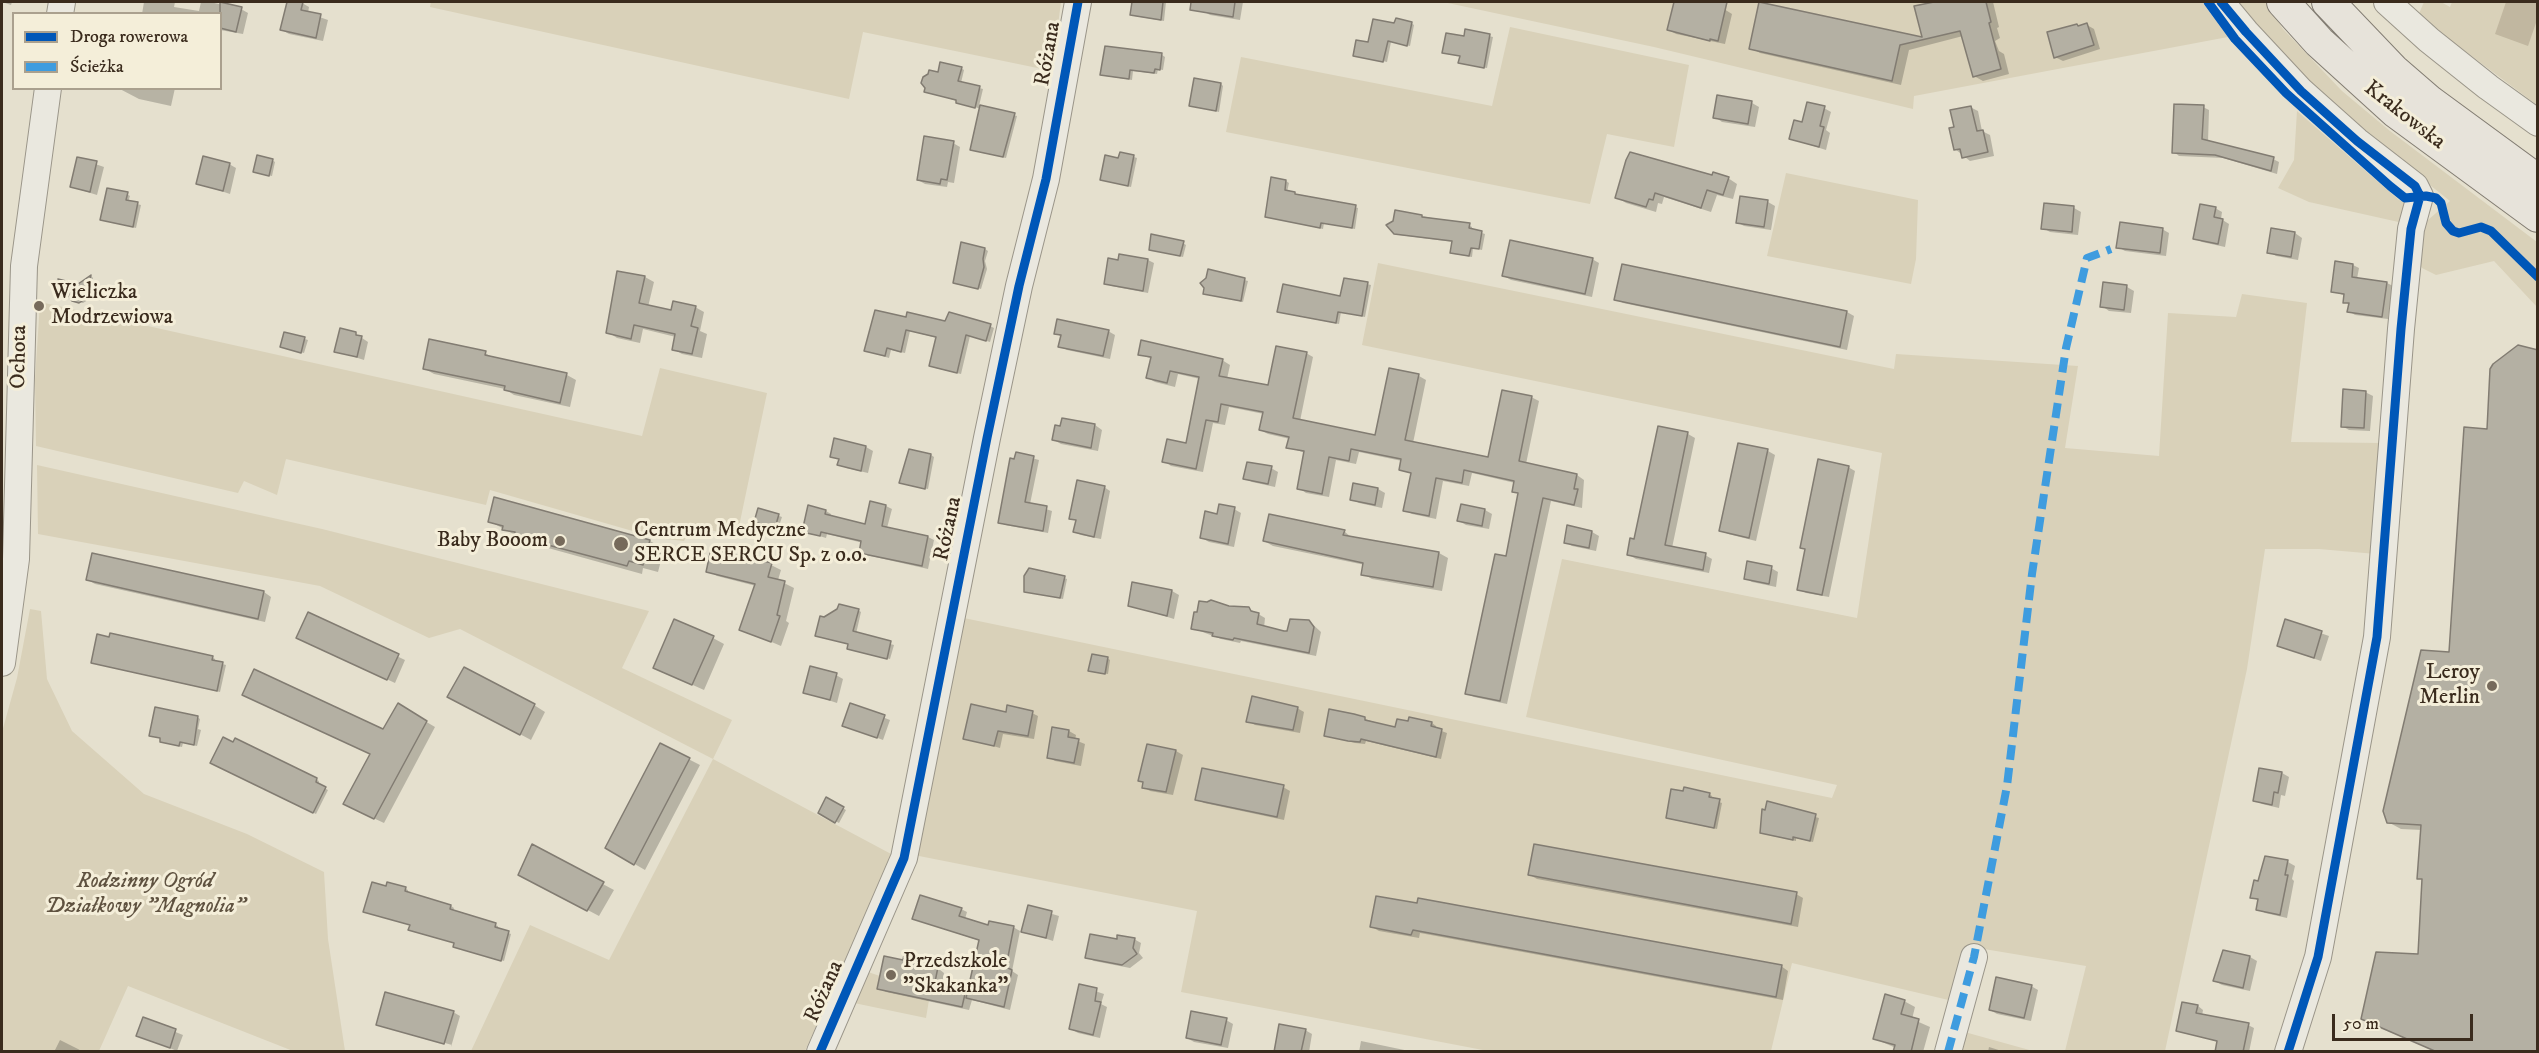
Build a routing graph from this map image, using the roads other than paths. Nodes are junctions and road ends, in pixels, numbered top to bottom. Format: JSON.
{"nodes":[{"id":1,"x":1078,"y":2,"type":"edge"},
{"id":2,"x":2221,"y":2,"type":"edge"},
{"id":3,"x":2283,"y":2,"type":"edge"},
{"id":4,"x":2328,"y":2,"type":"edge"},
{"id":5,"x":2387,"y":2,"type":"edge"},
{"id":6,"x":48,"y":90,"type":"edge"},
{"id":7,"x":2538,"y":123,"type":"edge"},
{"id":8,"x":2538,"y":181,"type":"edge"},
{"id":9,"x":2538,"y":216,"type":"edge"},
{"id":10,"x":12,"y":275,"type":"edge"},
{"id":11,"x":2,"y":663,"type":"edge"},
{"id":12,"x":1974,"y":957,"type":"dead end"},
{"id":13,"x":820,"y":1052,"type":"edge"},
{"id":14,"x":1948,"y":1052,"type":"edge"},
{"id":15,"x":2288,"y":1052,"type":"edge"}],
"edges":[{"from":1,"to":13,"type":"street","name":"Różana"},
{"from":2,"to":15,"type":"street"},
{"from":3,"to":9,"type":"main road","name":"Krakowska"},
{"from":4,"to":8,"type":"main road","name":"Krakowska"},
{"from":5,"to":7,"type":"street"},
{"from":6,"to":10,"type":"street","name":"Ochota"},
{"from":10,"to":11,"type":"street","name":"Ochota"},
{"from":12,"to":14,"type":"street"}]}
